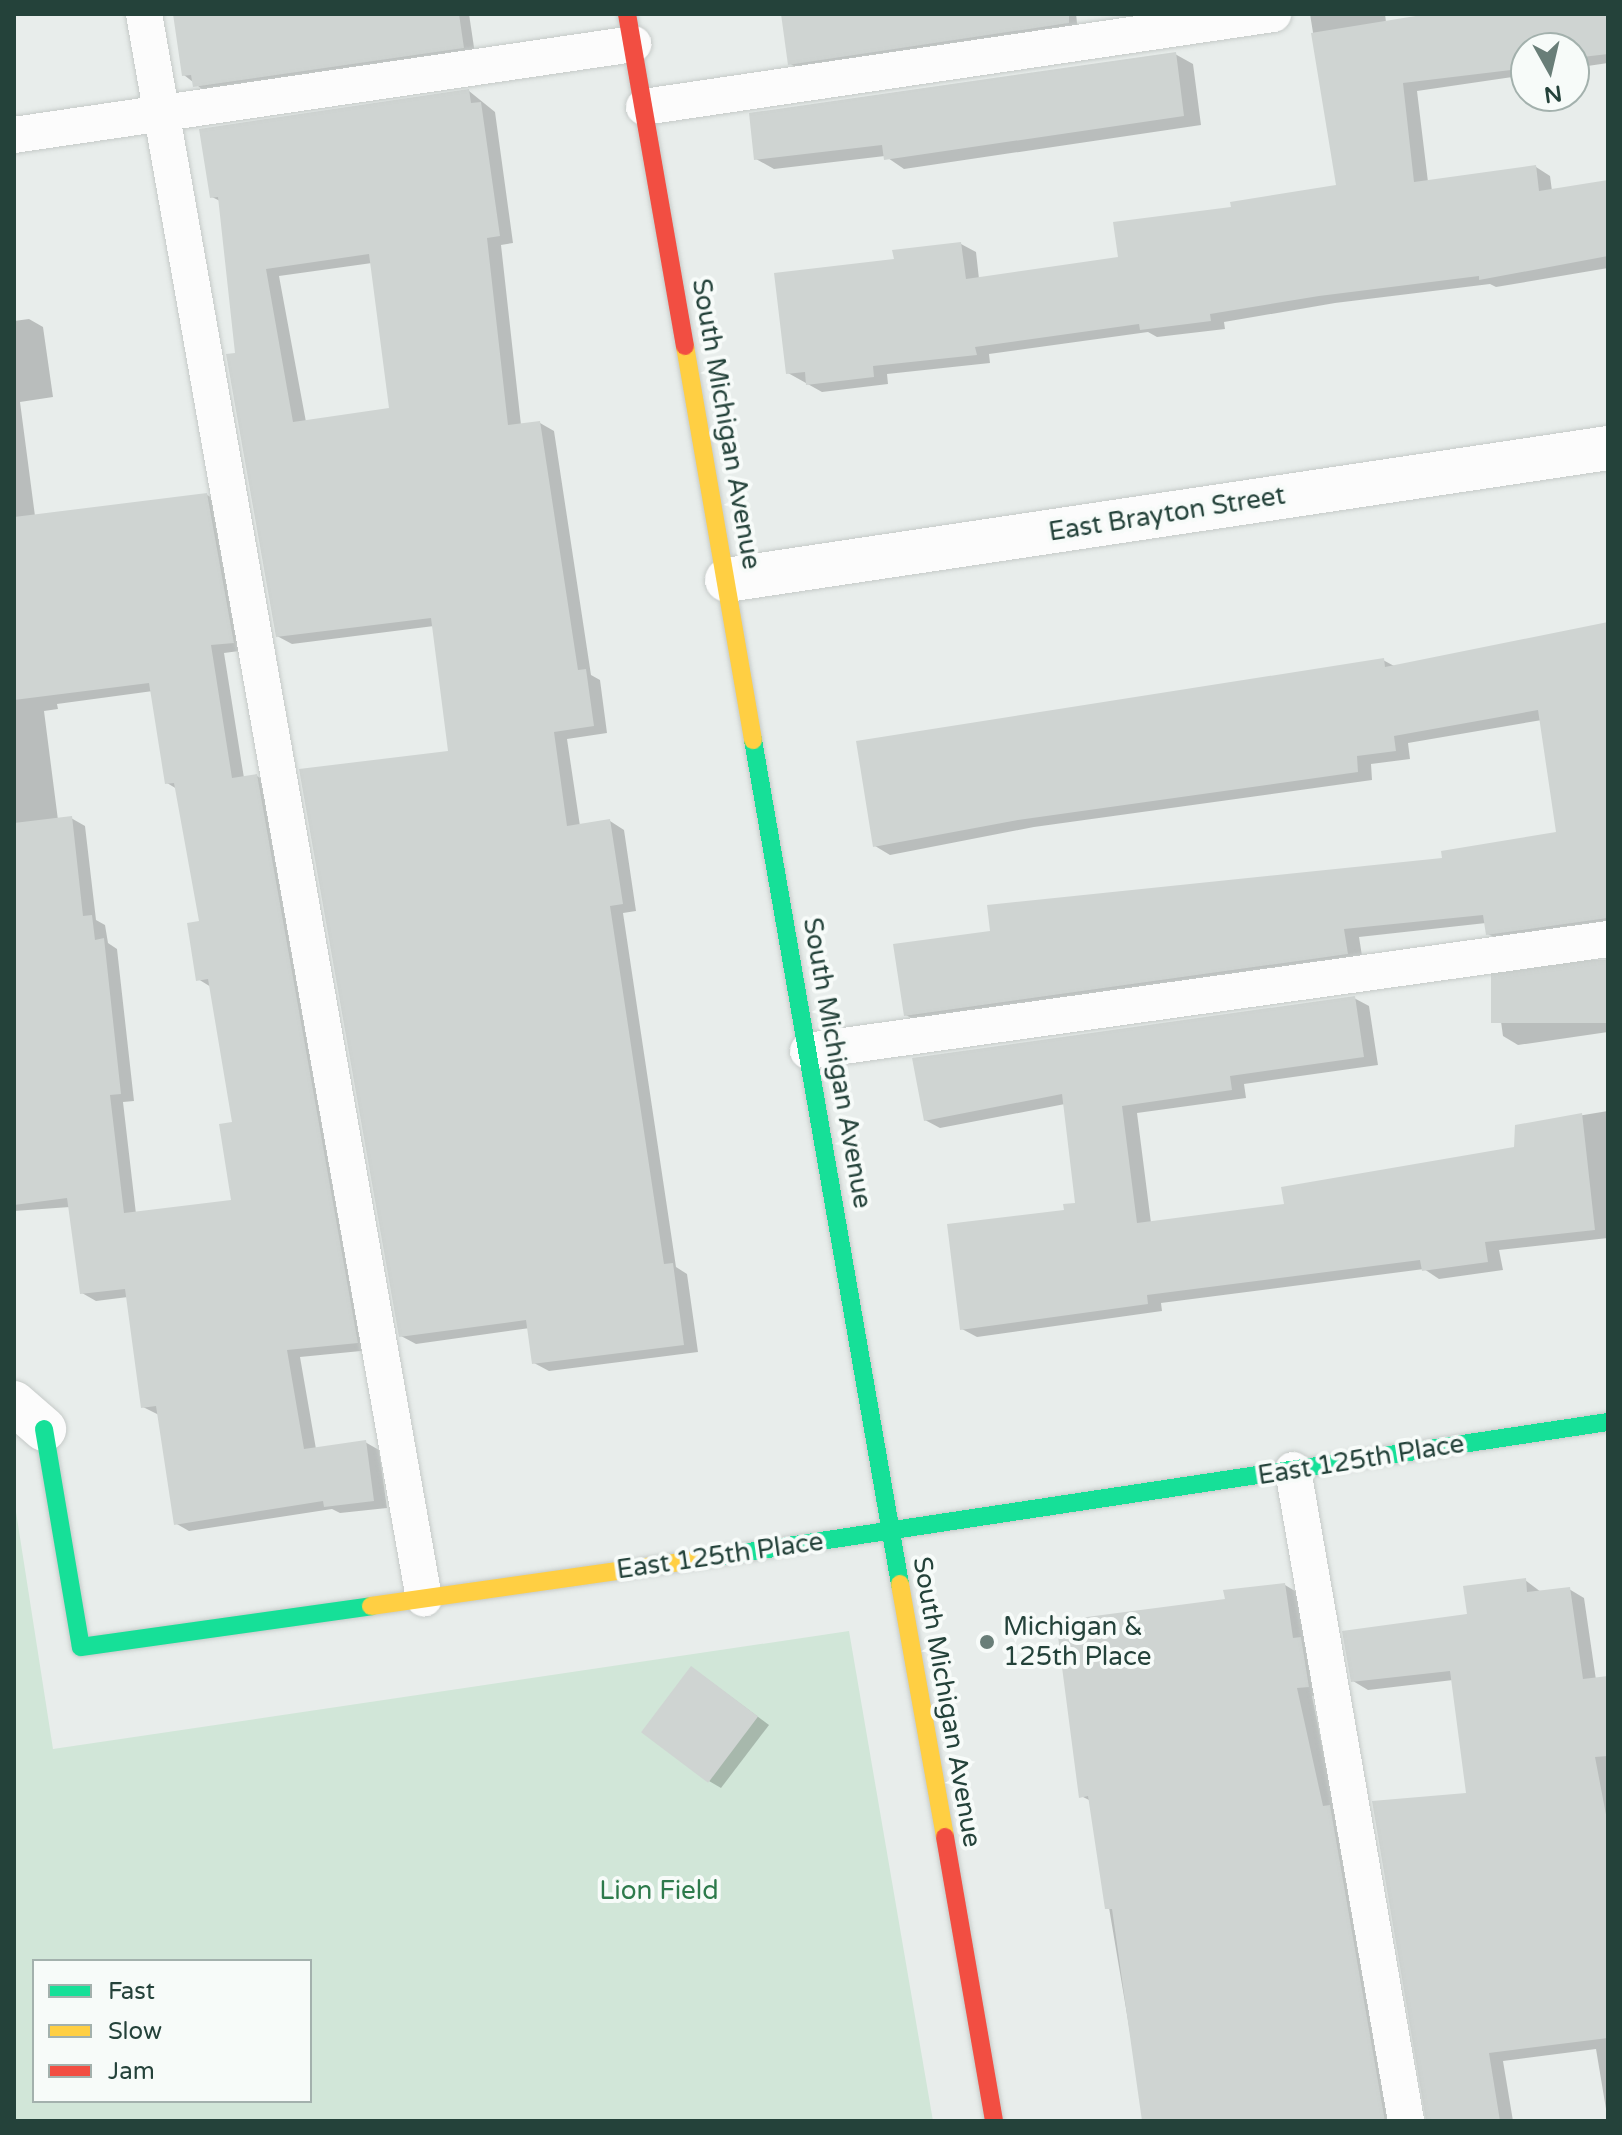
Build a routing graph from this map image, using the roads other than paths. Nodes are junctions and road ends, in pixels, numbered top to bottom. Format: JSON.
{"nodes":[{"id":1,"x":144,"y":14,"type":"edge"},
{"id":2,"x":1273,"y":14,"type":"edge"},
{"id":3,"x":1103,"y":26,"type":"edge"},
{"id":4,"x":630,"y":29,"type":"edge"},
{"id":5,"x":644,"y":107,"type":"junction"},
{"id":6,"x":161,"y":113,"type":"junction"},
{"id":7,"x":14,"y":135,"type":"edge"},
{"id":8,"x":1608,"y":448,"type":"edge"},
{"id":9,"x":727,"y":580,"type":"junction"},
{"id":10,"x":1608,"y":939,"type":"edge"},
{"id":11,"x":808,"y":1051,"type":"junction"},
{"id":12,"x":24,"y":1422,"type":"edge"},
{"id":13,"x":1608,"y":1422,"type":"edge"},
{"id":14,"x":1293,"y":1470,"type":"junction"},
{"id":15,"x":891,"y":1532,"type":"junction"},
{"id":16,"x":424,"y":1598,"type":"junction"},
{"id":17,"x":994,"y":2121,"type":"edge"},
{"id":18,"x":1406,"y":2121,"type":"edge"}],
"edges":[{"from":1,"to":6,"type":"lane"},
{"from":2,"to":3,"type":"lane"},
{"from":3,"to":5,"type":"lane"},
{"from":4,"to":5,"type":"main road","name":"South Michigan Avenue"},
{"from":4,"to":6,"type":"lane"},
{"from":5,"to":9,"type":"main road","name":"South Michigan Avenue"},
{"from":6,"to":7,"type":"lane"},
{"from":6,"to":16,"type":"lane"},
{"from":8,"to":9,"type":"street","name":"East Brayton Street"},
{"from":9,"to":11,"type":"main road","name":"South Michigan Avenue"},
{"from":10,"to":11,"type":"lane"},
{"from":11,"to":15,"type":"main road","name":"South Michigan Avenue"},
{"from":12,"to":16,"type":"main road","name":"East 125th Place"},
{"from":13,"to":14,"type":"main road","name":"East 125th Place"},
{"from":14,"to":15,"type":"main road","name":"East 125th Place"},
{"from":14,"to":18,"type":"lane"},
{"from":15,"to":16,"type":"main road","name":"East 125th Place"},
{"from":15,"to":17,"type":"main road","name":"South Michigan Avenue"}]}
